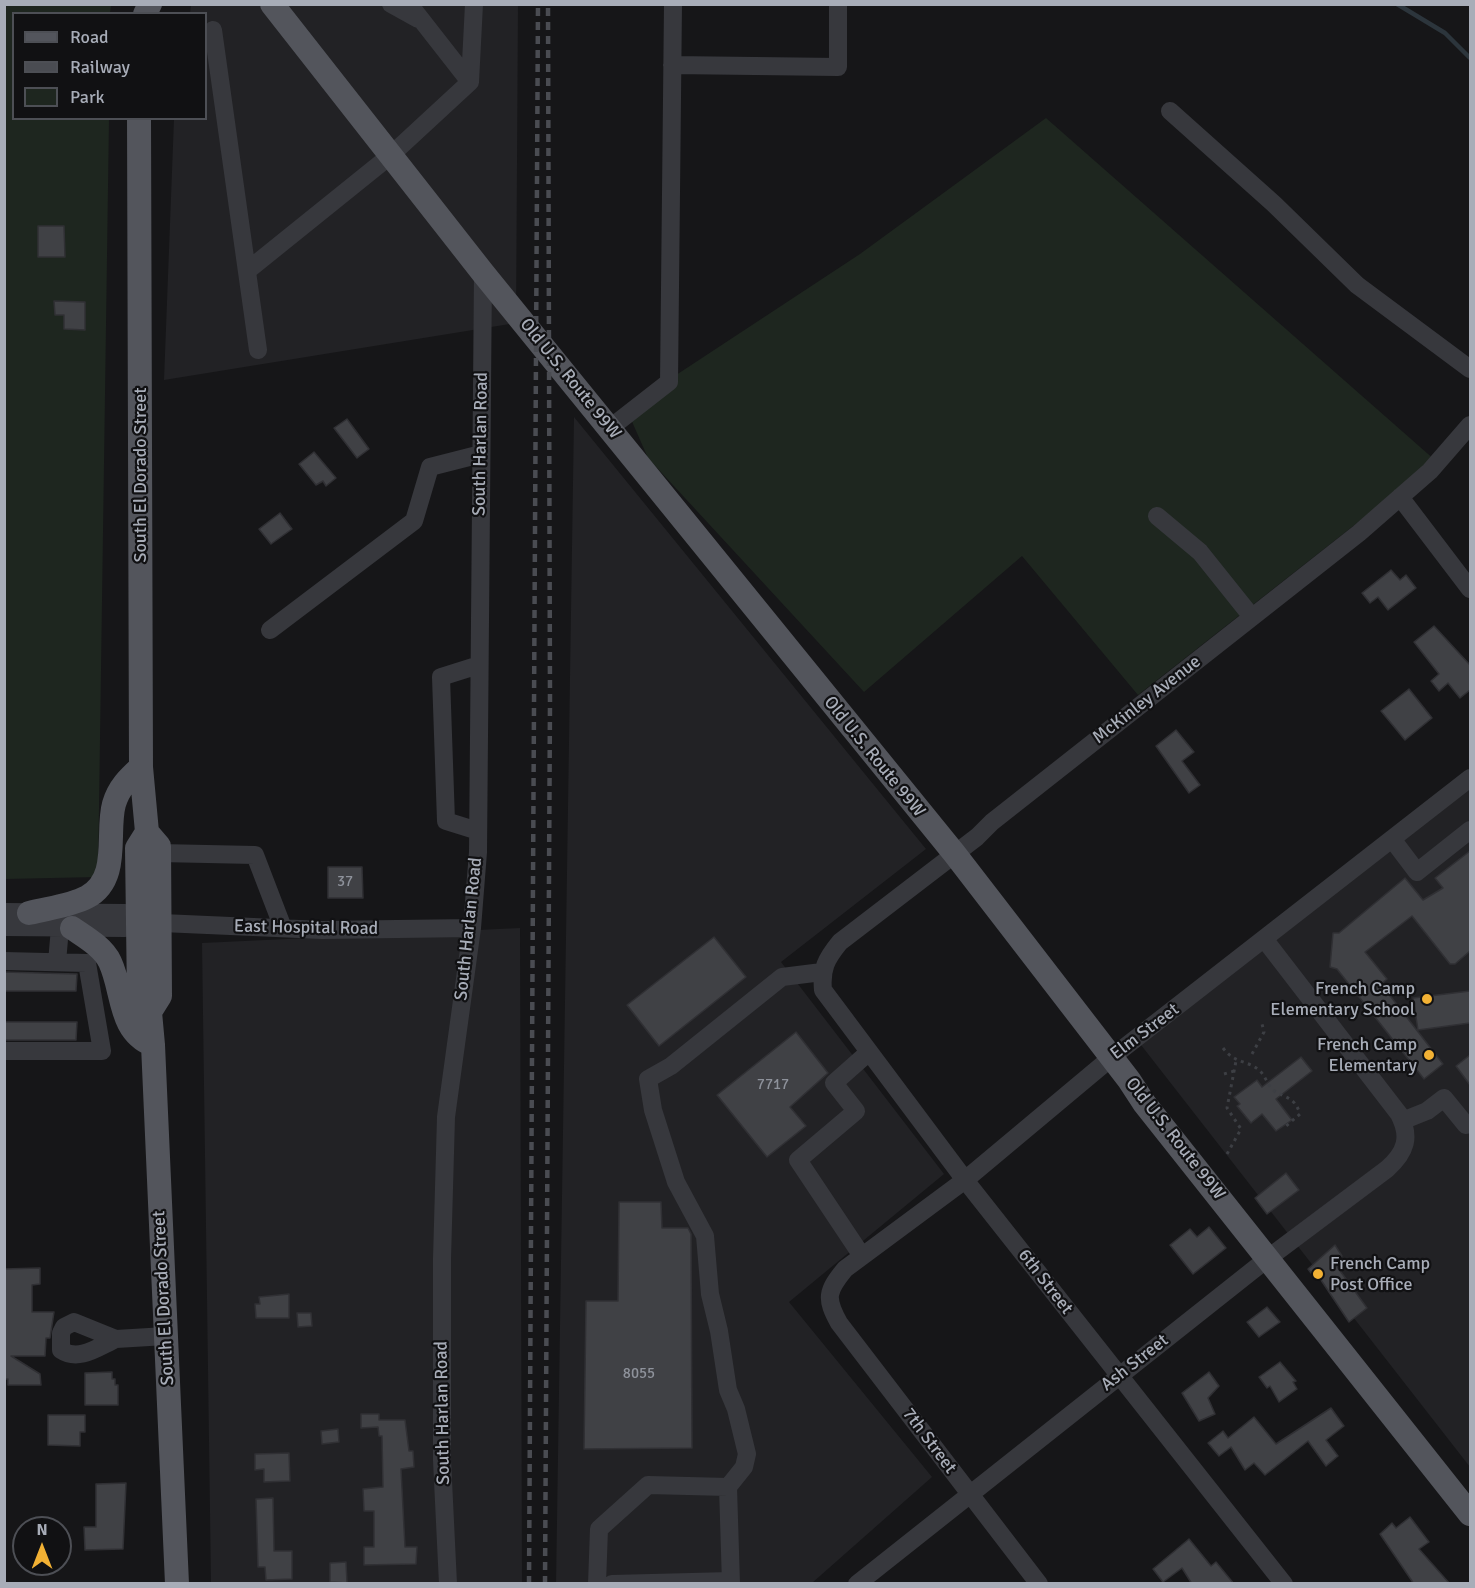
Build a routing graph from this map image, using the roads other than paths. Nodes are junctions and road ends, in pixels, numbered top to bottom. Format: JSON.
{"nodes":[{"id":1,"x":272,"y":4,"type":"edge"},
{"id":2,"x":391,"y":4,"type":"edge"},
{"id":3,"x":410,"y":4,"type":"edge"},
{"id":4,"x":419,"y":4,"type":"edge"},
{"id":5,"x":474,"y":4,"type":"edge"},
{"id":6,"x":673,"y":4,"type":"edge"},
{"id":7,"x":838,"y":4,"type":"edge"},
{"id":8,"x":425,"y":22,"type":"junction"},
{"id":9,"x":213,"y":30,"type":"dead end"},
{"id":10,"x":672,"y":65,"type":"junction"},
{"id":11,"x":470,"y":82,"type":"junction"},
{"id":12,"x":1170,"y":111,"type":"dead end"},
{"id":13,"x":138,"y":120,"type":"edge"},
{"id":14,"x":391,"y":155,"type":"junction"},
{"id":15,"x":247,"y":271,"type":"junction"},
{"id":16,"x":483,"y":273,"type":"junction"},
{"id":17,"x":258,"y":350,"type":"dead end"},
{"id":18,"x":1470,"y":369,"type":"edge"},
{"id":19,"x":1470,"y":425,"type":"edge"},
{"id":20,"x":610,"y":428,"type":"junction"},
{"id":21,"x":481,"y":454,"type":"junction"},
{"id":22,"x":1400,"y":497,"type":"junction"},
{"id":23,"x":1157,"y":516,"type":"dead end"},
{"id":24,"x":1470,"y":589,"type":"edge"},
{"id":25,"x":1252,"y":617,"type":"junction"},
{"id":26,"x":270,"y":630,"type":"dead end"},
{"id":27,"x":479,"y":665,"type":"junction"},
{"id":28,"x":141,"y":767,"type":"junction"},
{"id":29,"x":1470,"y":778,"type":"edge"},
{"id":30,"x":1470,"y":830,"type":"edge"},
{"id":31,"x":478,"y":831,"type":"junction"},
{"id":32,"x":147,"y":832,"type":"junction"},
{"id":33,"x":1392,"y":839,"type":"junction"},
{"id":34,"x":159,"y":853,"type":"junction"},
{"id":35,"x":954,"y":853,"type":"junction"},
{"id":36,"x":4,"y":912,"type":"edge"},
{"id":37,"x":29,"y":913,"type":"junction"},
{"id":38,"x":150,"y":923,"type":"junction"},
{"id":39,"x":4,"y":927,"type":"edge"},
{"id":40,"x":66,"y":928,"type":"junction"},
{"id":41,"x":283,"y":928,"type":"junction"},
{"id":42,"x":472,"y":928,"type":"junction"},
{"id":43,"x":1265,"y":940,"type":"junction"},
{"id":44,"x":4,"y":961,"type":"edge"},
{"id":45,"x":57,"y":962,"type":"junction"},
{"id":46,"x":822,"y":972,"type":"junction"},
{"id":47,"x":153,"y":1045,"type":"junction"},
{"id":48,"x":4,"y":1051,"type":"edge"},
{"id":49,"x":869,"y":1052,"type":"junction"},
{"id":50,"x":1112,"y":1057,"type":"junction"},
{"id":51,"x":1402,"y":1120,"type":"junction"},
{"id":52,"x":1466,"y":1125,"type":"dead end"},
{"id":53,"x":965,"y":1180,"type":"junction"},
{"id":54,"x":862,"y":1256,"type":"junction"},
{"id":55,"x":1269,"y":1262,"type":"junction"},
{"id":56,"x":829,"y":1294,"type":"joint"},
{"id":57,"x":166,"y":1336,"type":"junction"},
{"id":58,"x":116,"y":1339,"type":"dead end"},
{"id":59,"x":1122,"y":1379,"type":"junction"},
{"id":60,"x":728,"y":1487,"type":"junction"},
{"id":61,"x":972,"y":1498,"type":"junction"},
{"id":62,"x":1470,"y":1514,"type":"edge"},
{"id":63,"x":731,"y":1582,"type":"edge"},
{"id":64,"x":177,"y":1584,"type":"edge"},
{"id":65,"x":448,"y":1584,"type":"edge"},
{"id":66,"x":597,"y":1584,"type":"edge"},
{"id":67,"x":612,"y":1584,"type":"edge"},
{"id":68,"x":857,"y":1584,"type":"edge"},
{"id":69,"x":869,"y":1584,"type":"edge"},
{"id":70,"x":1039,"y":1584,"type":"edge"},
{"id":71,"x":1284,"y":1584,"type":"edge"}],
"edges":[{"from":1,"to":14,"type":"main road","name":"Old U.S. Route 99W"},
{"from":2,"to":8,"type":"street"},
{"from":3,"to":8,"type":"street"},
{"from":4,"to":8,"type":"street"},
{"from":5,"to":11,"type":"street"},
{"from":6,"to":10,"type":"street"},
{"from":7,"to":10,"type":"street"},
{"from":8,"to":11,"type":"street"},
{"from":9,"to":15,"type":"street"},
{"from":10,"to":20,"type":"street"},
{"from":11,"to":14,"type":"street"},
{"from":12,"to":18,"type":"street"},
{"from":13,"to":28,"type":"main road","name":"South El Dorado Street"},
{"from":14,"to":15,"type":"street"},
{"from":14,"to":16,"type":"main road","name":"Old U.S. Route 99W"},
{"from":15,"to":17,"type":"street"},
{"from":16,"to":20,"type":"main road","name":"Old U.S. Route 99W"},
{"from":16,"to":21,"type":"street","name":"South Harlan Road"},
{"from":19,"to":22,"type":"street","name":"McKinley Avenue"},
{"from":20,"to":35,"type":"main road","name":"Old U.S. Route 99W"},
{"from":21,"to":26,"type":"street"},
{"from":21,"to":27,"type":"street","name":"South Harlan Road"},
{"from":22,"to":24,"type":"street"},
{"from":22,"to":25,"type":"street","name":"McKinley Avenue"},
{"from":23,"to":25,"type":"street"},
{"from":25,"to":35,"type":"street","name":"McKinley Avenue"},
{"from":27,"to":31,"type":"street","name":"South Harlan Road"},
{"from":27,"to":31,"type":"street"},
{"from":28,"to":32,"type":"main road","name":"South El Dorado Street"},
{"from":28,"to":37,"type":"main road"},
{"from":29,"to":33,"type":"street","name":"Elm Street"},
{"from":30,"to":33,"type":"street"},
{"from":31,"to":42,"type":"street","name":"South Harlan Road"},
{"from":32,"to":34,"type":"main road","name":"South El Dorado Street"},
{"from":32,"to":38,"type":"main road","name":"South El Dorado Street"},
{"from":33,"to":43,"type":"street","name":"Elm Street"},
{"from":34,"to":38,"type":"main road","name":"South El Dorado Street"},
{"from":34,"to":41,"type":"street"},
{"from":35,"to":46,"type":"street","name":"McKinley Avenue"},
{"from":35,"to":50,"type":"main road","name":"Old U.S. Route 99W"},
{"from":36,"to":37,"type":"street"},
{"from":37,"to":38,"type":"street"},
{"from":38,"to":40,"type":"street"},
{"from":38,"to":41,"type":"street","name":"East Hospital Road"},
{"from":38,"to":47,"type":"main road","name":"South El Dorado Street"},
{"from":39,"to":40,"type":"street"},
{"from":40,"to":45,"type":"street"},
{"from":40,"to":47,"type":"main road"},
{"from":41,"to":42,"type":"street","name":"East Hospital Road"},
{"from":42,"to":65,"type":"street","name":"South Harlan Road"},
{"from":43,"to":50,"type":"street","name":"Elm Street"},
{"from":43,"to":51,"type":"street"},
{"from":44,"to":45,"type":"street"},
{"from":45,"to":48,"type":"street"},
{"from":46,"to":49,"type":"street","name":"6th Street"},
{"from":46,"to":60,"type":"street"},
{"from":47,"to":57,"type":"main road","name":"South El Dorado Street"},
{"from":49,"to":53,"type":"street","name":"6th Street"},
{"from":49,"to":54,"type":"street"},
{"from":50,"to":53,"type":"street","name":"Elm Street"},
{"from":50,"to":55,"type":"main road","name":"Old U.S. Route 99W"},
{"from":51,"to":52,"type":"street"},
{"from":51,"to":55,"type":"street","name":"Ash Street"},
{"from":53,"to":54,"type":"street","name":"Elm Street"},
{"from":53,"to":59,"type":"street","name":"6th Street"},
{"from":54,"to":56,"type":"street","name":"Elm Street"},
{"from":55,"to":59,"type":"street","name":"Ash Street"},
{"from":55,"to":62,"type":"main road","name":"Old U.S. Route 99W"},
{"from":56,"to":61,"type":"street","name":"7th Street"},
{"from":57,"to":58,"type":"street"},
{"from":57,"to":64,"type":"main road","name":"South El Dorado Street"},
{"from":59,"to":61,"type":"street","name":"Ash Street"},
{"from":59,"to":71,"type":"street","name":"6th Street"},
{"from":60,"to":63,"type":"street"},
{"from":60,"to":66,"type":"street"},
{"from":61,"to":68,"type":"street","name":"Ash Street"},
{"from":61,"to":69,"type":"street","name":"Ash Street"},
{"from":61,"to":70,"type":"street","name":"7th Street"},
{"from":63,"to":67,"type":"street"}]}
